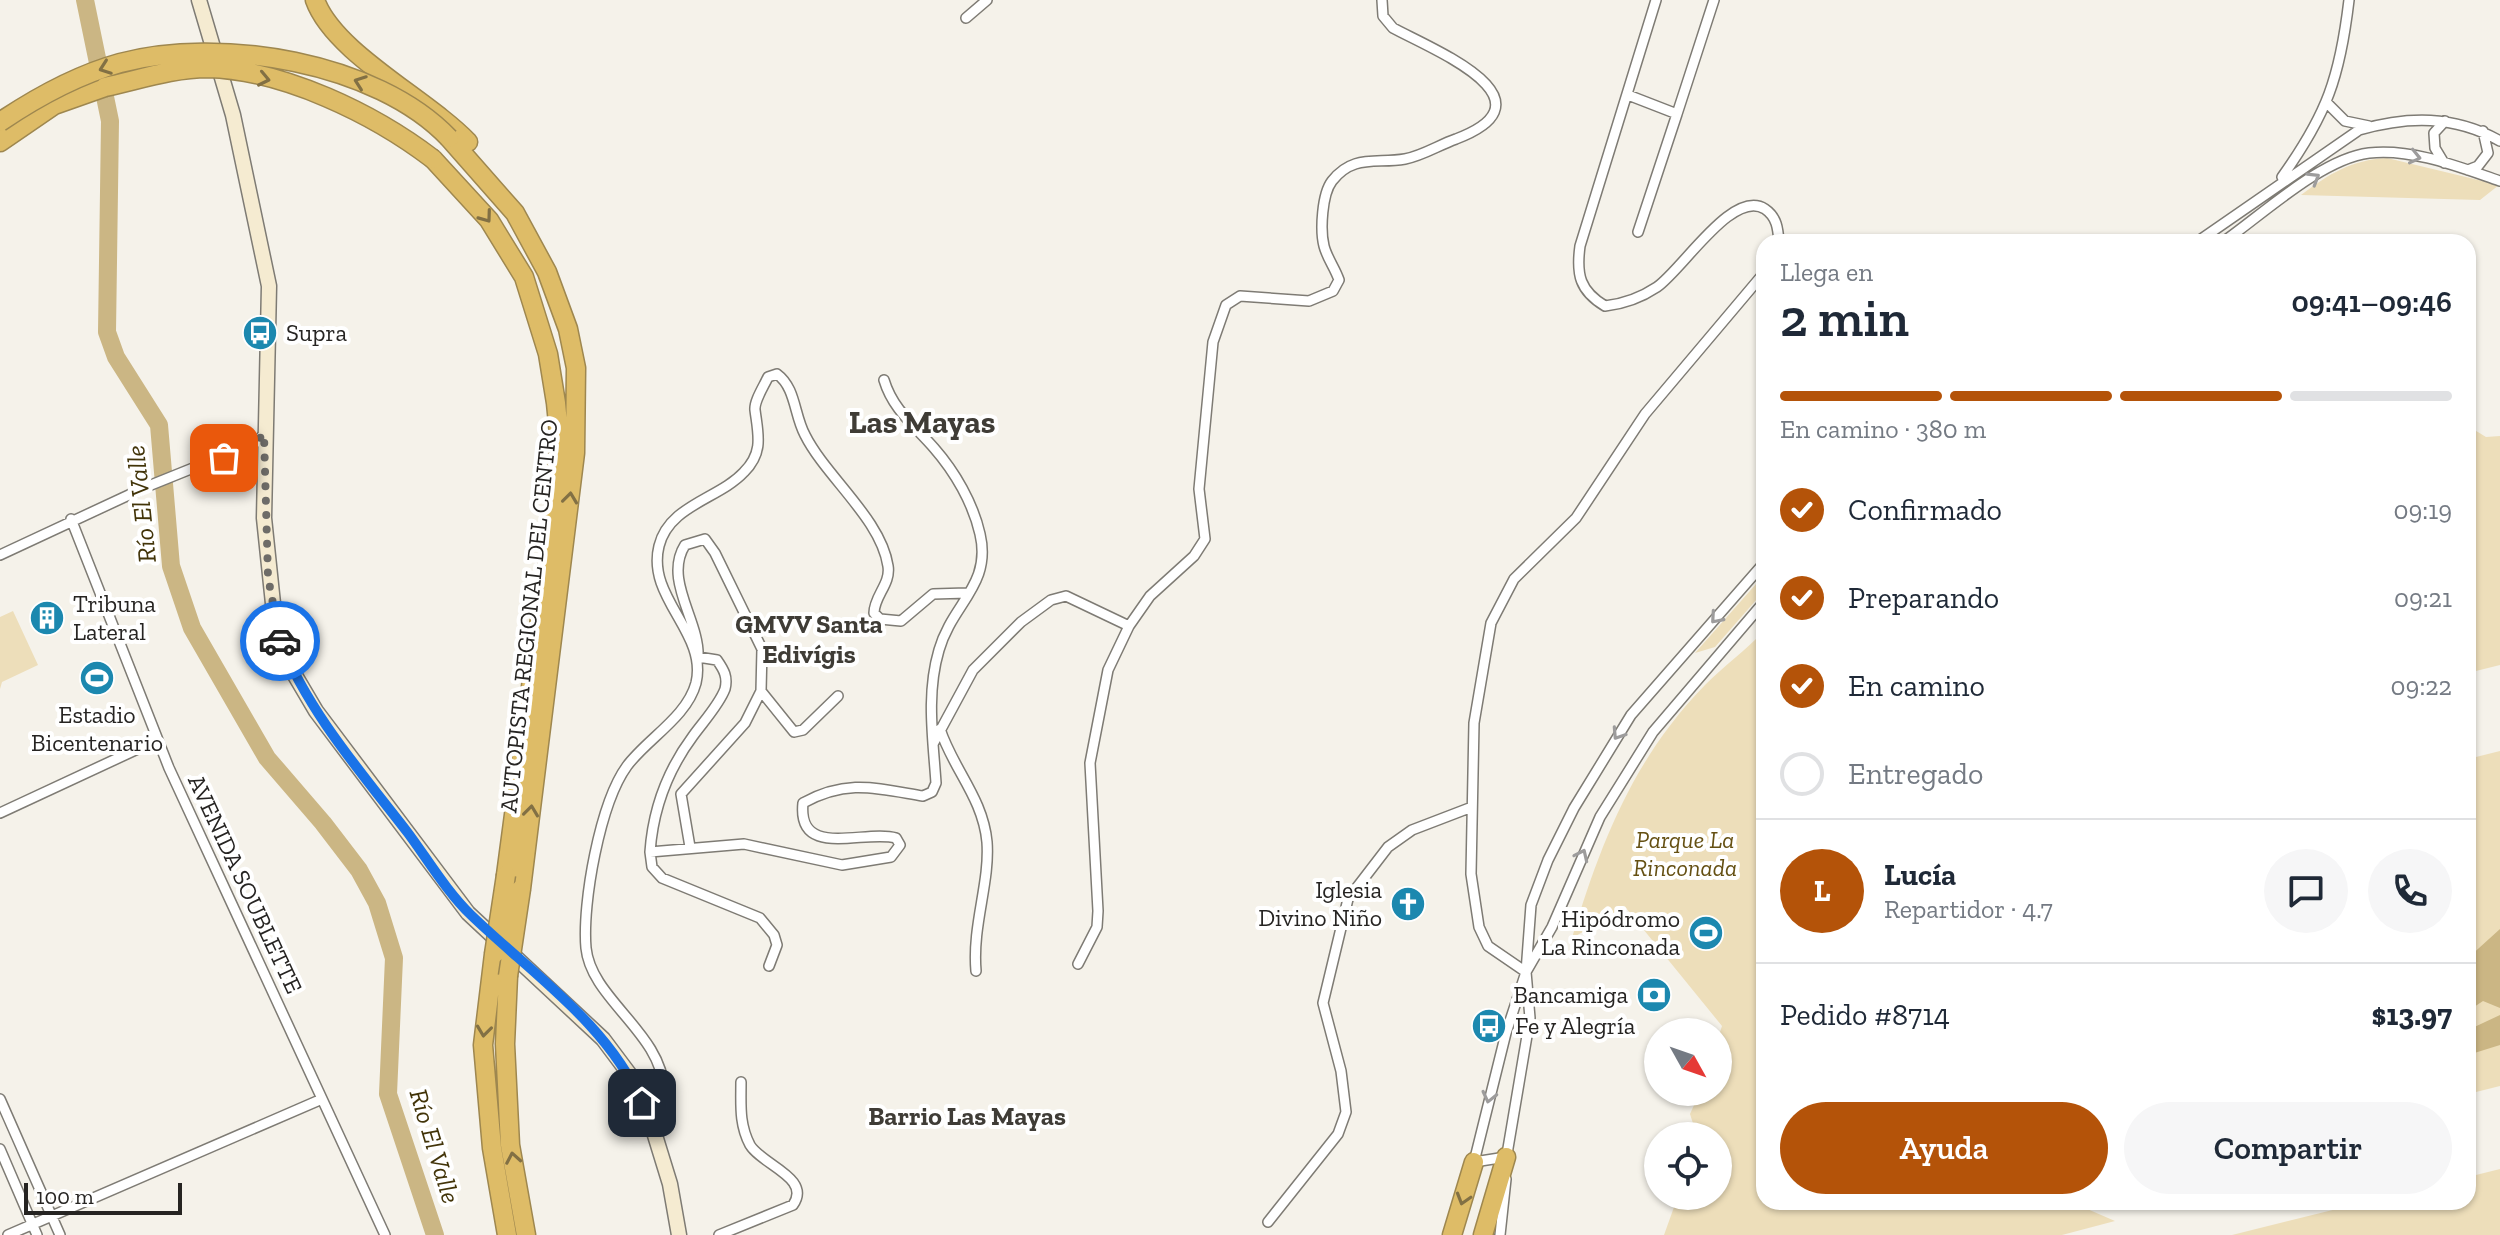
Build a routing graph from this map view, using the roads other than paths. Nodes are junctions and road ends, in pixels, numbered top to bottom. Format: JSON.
{"nodes":[{"id":1,"x":199,"y":0,"type":"edge"},
{"id":2,"x":315,"y":0,"type":"edge"},
{"id":3,"x":987,"y":0,"type":"edge"},
{"id":4,"x":1382,"y":0,"type":"edge"},
{"id":5,"x":1656,"y":0,"type":"edge"},
{"id":6,"x":1714,"y":0,"type":"edge"},
{"id":7,"x":2349,"y":0,"type":"edge"},
{"id":8,"x":966,"y":18,"type":"dead end"},
{"id":9,"x":1628,"y":95,"type":"junction"},
{"id":10,"x":2328,"y":104,"type":"junction"},
{"id":11,"x":1677,"y":114,"type":"junction"},
{"id":12,"x":2445,"y":121,"type":"junction"},
{"id":13,"x":0,"y":122,"type":"edge"},
{"id":14,"x":2372,"y":126,"type":"junction"},
{"id":15,"x":2483,"y":131,"type":"junction"},
{"id":16,"x":2500,"y":141,"type":"edge"},
{"id":17,"x":0,"y":142,"type":"edge"},
{"id":18,"x":2444,"y":163,"type":"junction"},
{"id":19,"x":2468,"y":170,"type":"junction"},
{"id":20,"x":2500,"y":181,"type":"edge"},
{"id":21,"x":2278,"y":183,"type":"junction"},
{"id":22,"x":501,"y":194,"type":"junction"},
{"id":23,"x":1638,"y":232,"type":"dead end"},
{"id":24,"x":1778,"y":234,"type":"edge"},
{"id":25,"x":2208,"y":234,"type":"edge"},
{"id":26,"x":2234,"y":234,"type":"edge"},
{"id":27,"x":1756,"y":282,"type":"edge"},
{"id":28,"x":884,"y":380,"type":"dead end"},
{"id":29,"x":264,"y":434,"type":"junction"},
{"id":30,"x":71,"y":519,"type":"junction"},
{"id":31,"x":0,"y":555,"type":"edge"},
{"id":32,"x":1756,"y":572,"type":"edge"},
{"id":33,"x":967,"y":593,"type":"junction"},
{"id":34,"x":1756,"y":611,"type":"edge"},
{"id":35,"x":1129,"y":626,"type":"junction"},
{"id":36,"x":698,"y":657,"type":"junction"},
{"id":37,"x":761,"y":691,"type":"junction"},
{"id":38,"x":838,"y":696,"type":"dead end"},
{"id":39,"x":940,"y":729,"type":"junction"},
{"id":40,"x":157,"y":740,"type":"junction"},
{"id":41,"x":933,"y":744,"type":"junction"},
{"id":42,"x":1472,"y":807,"type":"junction"},
{"id":43,"x":0,"y":813,"type":"edge"},
{"id":44,"x":690,"y":847,"type":"junction"},
{"id":45,"x":650,"y":852,"type":"junction"},
{"id":46,"x":1078,"y":964,"type":"dead end"},
{"id":47,"x":769,"y":966,"type":"dead end"},
{"id":48,"x":976,"y":971,"type":"dead end"},
{"id":49,"x":1526,"y":972,"type":"junction"},
{"id":50,"x":741,"y":1082,"type":"dead end"},
{"id":51,"x":0,"y":1099,"type":"edge"},
{"id":52,"x":322,"y":1099,"type":"junction"},
{"id":53,"x":654,"y":1132,"type":"junction"},
{"id":54,"x":0,"y":1149,"type":"edge"},
{"id":55,"x":1506,"y":1157,"type":"junction"},
{"id":56,"x":1474,"y":1162,"type":"junction"},
{"id":57,"x":52,"y":1216,"type":"junction"},
{"id":58,"x":1268,"y":1222,"type":"dead end"},
{"id":59,"x":33,"y":1224,"type":"junction"},
{"id":60,"x":8,"y":1235,"type":"edge"},
{"id":61,"x":37,"y":1235,"type":"edge"},
{"id":62,"x":60,"y":1235,"type":"edge"},
{"id":63,"x":385,"y":1235,"type":"edge"},
{"id":64,"x":507,"y":1235,"type":"edge"},
{"id":65,"x":526,"y":1235,"type":"edge"},
{"id":66,"x":679,"y":1235,"type":"edge"},
{"id":67,"x":719,"y":1235,"type":"edge"},
{"id":68,"x":1452,"y":1235,"type":"edge"},
{"id":69,"x":1483,"y":1235,"type":"edge"},
{"id":70,"x":1500,"y":1235,"type":"edge"}],
"edges":[{"from":1,"to":29,"type":"street"},
{"from":2,"to":22,"type":"highway"},
{"from":3,"to":8,"type":"street"},
{"from":4,"to":35,"type":"street"},
{"from":5,"to":9,"type":"street"},
{"from":6,"to":11,"type":"street"},
{"from":7,"to":10,"type":"street"},
{"from":9,"to":11,"type":"street"},
{"from":9,"to":24,"type":"street"},
{"from":10,"to":14,"type":"street"},
{"from":10,"to":21,"type":"street"},
{"from":11,"to":23,"type":"street"},
{"from":12,"to":14,"type":"street"},
{"from":12,"to":15,"type":"street"},
{"from":12,"to":18,"type":"street"},
{"from":22,"to":13,"type":"highway","name":"AUTOPISTA REGIONAL DEL CENTRO","one_way":true,"bridge":true},
{"from":14,"to":21,"type":"street"},
{"from":15,"to":16,"type":"street"},
{"from":15,"to":19,"type":"street"},
{"from":17,"to":64,"type":"highway","name":"AUTOPISTA REGIONAL DEL CENTRO","one_way":true,"bridge":true},
{"from":18,"to":19,"type":"street"},
{"from":26,"to":18,"type":"street","one_way":true},
{"from":19,"to":20,"type":"street"},
{"from":21,"to":25,"type":"street"},
{"from":65,"to":22,"type":"highway","name":"AUTOPISTA REGIONAL DEL CENTRO","one_way":true,"bridge":true},
{"from":27,"to":42,"type":"street"},
{"from":28,"to":33,"type":"street"},
{"from":29,"to":30,"type":"street"},
{"from":29,"to":53,"type":"street"},
{"from":30,"to":31,"type":"street"},
{"from":30,"to":40,"type":"street","name":"AVENIDA SOUBLETTE"},
{"from":32,"to":49,"type":"street","one_way":true},
{"from":33,"to":36,"type":"street"},
{"from":33,"to":41,"type":"street"},
{"from":49,"to":34,"type":"street","one_way":true},
{"from":35,"to":39,"type":"street"},
{"from":35,"to":46,"type":"street"},
{"from":36,"to":37,"type":"street"},
{"from":36,"to":45,"type":"street"},
{"from":36,"to":53,"type":"street"},
{"from":37,"to":38,"type":"street"},
{"from":37,"to":44,"type":"street"},
{"from":39,"to":41,"type":"street"},
{"from":39,"to":48,"type":"street"},
{"from":40,"to":43,"type":"street"},
{"from":40,"to":52,"type":"street","name":"AVENIDA SOUBLETTE"},
{"from":41,"to":44,"type":"street"},
{"from":42,"to":49,"type":"street"},
{"from":42,"to":58,"type":"street"},
{"from":44,"to":45,"type":"street"},
{"from":45,"to":47,"type":"street"},
{"from":49,"to":55,"type":"street"},
{"from":49,"to":56,"type":"street","one_way":true},
{"from":50,"to":67,"type":"street"},
{"from":51,"to":57,"type":"street"},
{"from":52,"to":57,"type":"street"},
{"from":52,"to":63,"type":"street","name":"AVENIDA SOUBLETTE"},
{"from":53,"to":66,"type":"street"},
{"from":54,"to":59,"type":"street"},
{"from":55,"to":56,"type":"street"},
{"from":55,"to":69,"type":"highway"},
{"from":55,"to":70,"type":"street"},
{"from":56,"to":68,"type":"highway","one_way":true},
{"from":57,"to":59,"type":"street"},
{"from":57,"to":62,"type":"street"},
{"from":59,"to":60,"type":"street"},
{"from":59,"to":61,"type":"street"}]}
